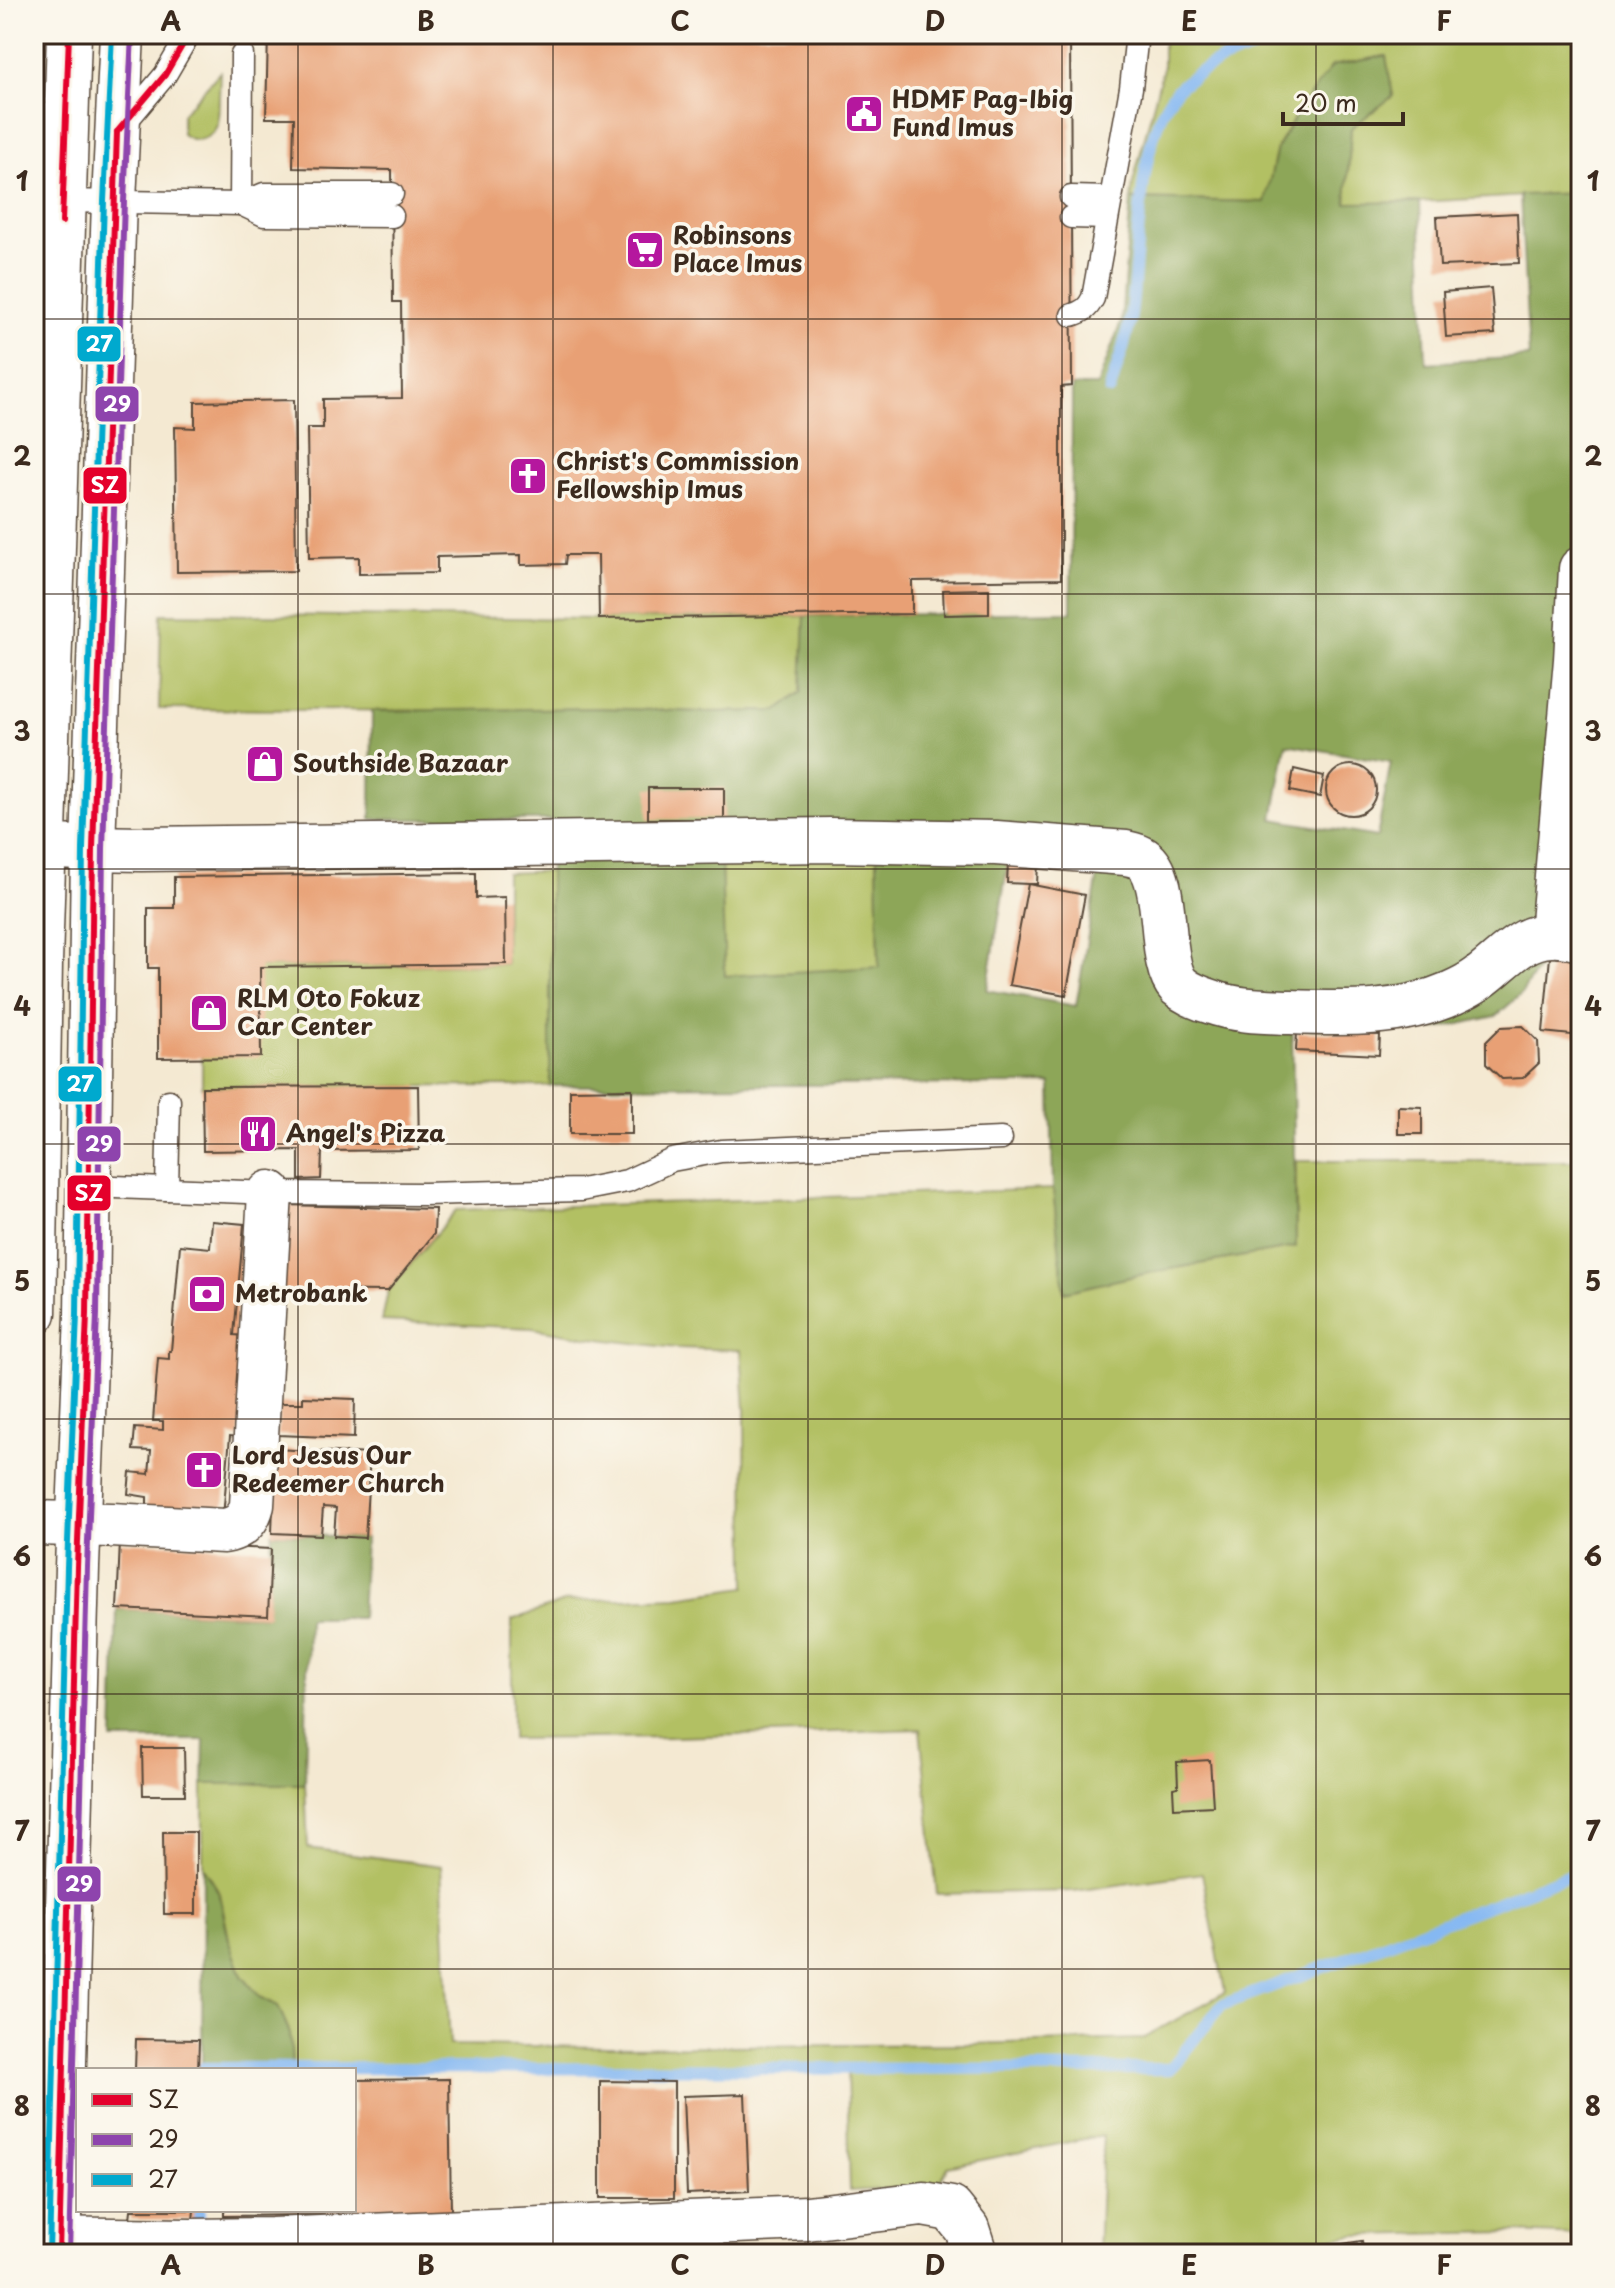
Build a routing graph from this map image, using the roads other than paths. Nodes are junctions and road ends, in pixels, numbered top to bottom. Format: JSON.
{"nodes":[{"id":1,"x":69,"y":34,"type":"edge"},
{"id":2,"x":122,"y":34,"type":"edge"},
{"id":3,"x":189,"y":34,"type":"edge"},
{"id":4,"x":1137,"y":34,"type":"edge"},
{"id":5,"x":242,"y":55,"type":"dead end"},
{"id":6,"x":117,"y":132,"type":"junction"},
{"id":7,"x":63,"y":201,"type":"junction"},
{"id":8,"x":114,"y":201,"type":"junction"},
{"id":9,"x":241,"y":204,"type":"junction"},
{"id":10,"x":392,"y":205,"type":"dead end"},
{"id":11,"x":1071,"y":207,"type":"dead end"},
{"id":12,"x":1109,"y":208,"type":"junction"},
{"id":13,"x":1072,"y":315,"type":"dead end"},
{"id":14,"x":46,"y":391,"type":"edge"},
{"id":15,"x":108,"y":393,"type":"junction"},
{"id":16,"x":1581,"y":569,"type":"edge"},
{"id":17,"x":41,"y":678,"type":"edge"},
{"id":18,"x":43,"y":847,"type":"junction"},
{"id":19,"x":93,"y":849,"type":"junction"},
{"id":20,"x":1566,"y":936,"type":"edge"},
{"id":21,"x":37,"y":963,"type":"edge"},
{"id":22,"x":169,"y":1101,"type":"dead end"},
{"id":23,"x":1001,"y":1139,"type":"dead end"},
{"id":24,"x":88,"y":1186,"type":"junction"},
{"id":25,"x":167,"y":1189,"type":"junction"},
{"id":26,"x":270,"y":1193,"type":"junction"},
{"id":27,"x":34,"y":1314,"type":"edge"},
{"id":28,"x":87,"y":1314,"type":"junction"},
{"id":29,"x":34,"y":1523,"type":"edge"},
{"id":30,"x":79,"y":1524,"type":"junction"},
{"id":31,"x":43,"y":2155,"type":"edge"},
{"id":32,"x":808,"y":2236,"type":"edge"},
{"id":33,"x":583,"y":2240,"type":"edge"},
{"id":34,"x":51,"y":2244,"type":"edge"},
{"id":35,"x":354,"y":2246,"type":"edge"},
{"id":36,"x":975,"y":2254,"type":"edge"}],
"edges":[{"from":1,"to":7,"type":"main road"},
{"from":2,"to":6,"type":"main road"},
{"from":3,"to":6,"type":"lane"},
{"from":4,"to":12,"type":"lane"},
{"from":5,"to":9,"type":"lane"},
{"from":6,"to":8,"type":"main road"},
{"from":7,"to":8,"type":"lane"},
{"from":7,"to":14,"type":"main road"},
{"from":8,"to":9,"type":"lane"},
{"from":8,"to":15,"type":"main road"},
{"from":9,"to":10,"type":"lane"},
{"from":11,"to":12,"type":"lane"},
{"from":12,"to":13,"type":"lane"},
{"from":14,"to":15,"type":"main road"},
{"from":14,"to":17,"type":"main road"},
{"from":15,"to":19,"type":"main road"},
{"from":16,"to":20,"type":"main road"},
{"from":17,"to":18,"type":"main road"},
{"from":18,"to":19,"type":"main road"},
{"from":18,"to":21,"type":"main road"},
{"from":19,"to":20,"type":"main road"},
{"from":19,"to":24,"type":"main road"},
{"from":21,"to":27,"type":"main road"},
{"from":22,"to":25,"type":"lane"},
{"from":23,"to":26,"type":"lane"},
{"from":24,"to":25,"type":"lane"},
{"from":24,"to":28,"type":"main road"},
{"from":25,"to":26,"type":"lane"},
{"from":26,"to":30,"type":"main road"},
{"from":27,"to":28,"type":"main road"},
{"from":28,"to":30,"type":"main road"},
{"from":29,"to":30,"type":"main road"},
{"from":30,"to":31,"type":"main road"},
{"from":31,"to":34,"type":"main road"},
{"from":32,"to":33,"type":"main road"},
{"from":32,"to":36,"type":"main road"},
{"from":33,"to":35,"type":"main road"},
{"from":34,"to":35,"type":"main road"}]}
